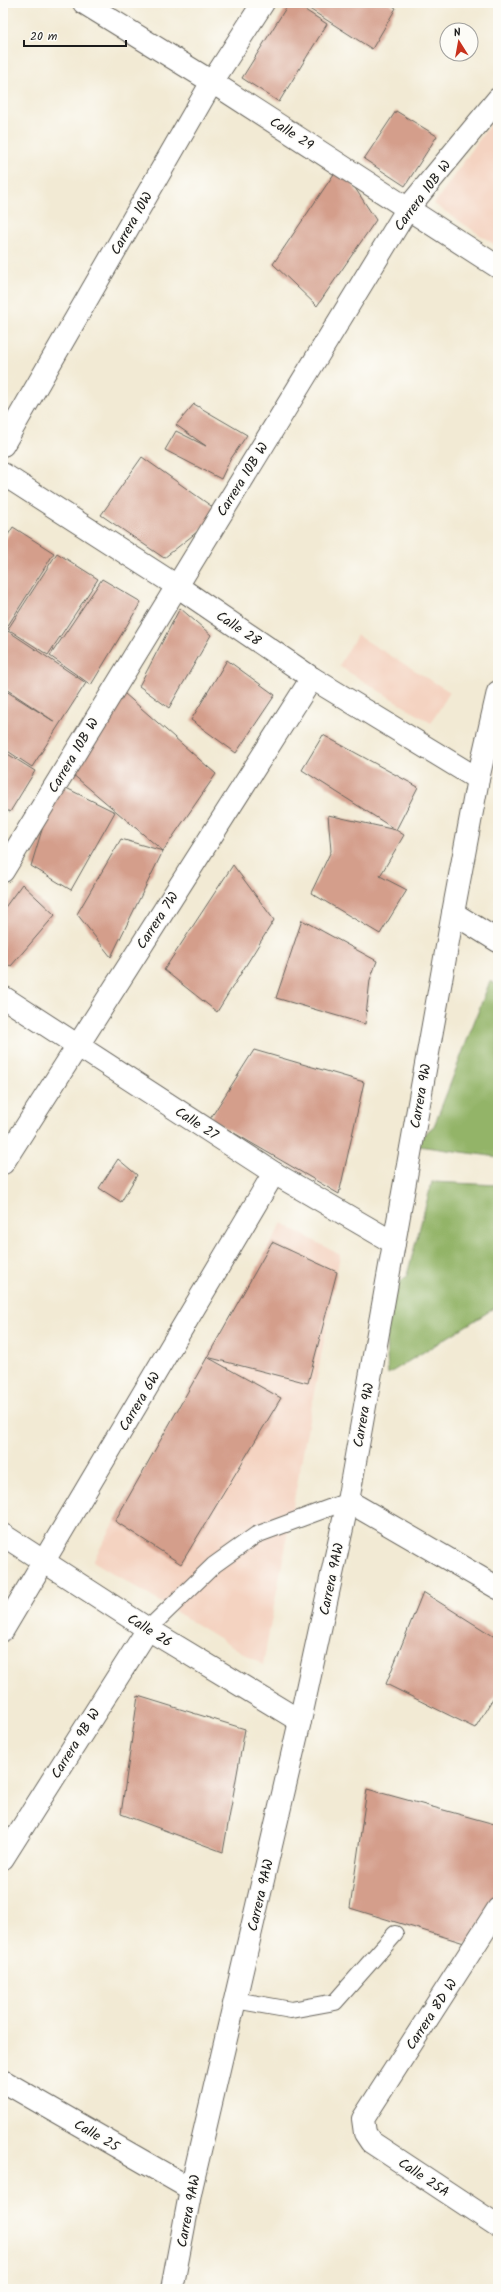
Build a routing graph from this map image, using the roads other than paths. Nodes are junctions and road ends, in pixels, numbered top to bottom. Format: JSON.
{"nodes":[{"id":1,"x":84,"y":3,"type":"edge"},
{"id":2,"x":263,"y":3,"type":"edge"},
{"id":3,"x":212,"y":82,"type":"junction"},
{"id":4,"x":498,"y":99,"type":"edge"},
{"id":5,"x":408,"y":208,"type":"junction"},
{"id":6,"x":498,"y":267,"type":"edge"},
{"id":7,"x":3,"y":445,"type":"edge"},
{"id":8,"x":3,"y":474,"type":"edge"},
{"id":9,"x":177,"y":586,"type":"junction"},
{"id":10,"x":312,"y":678,"type":"junction"},
{"id":11,"x":498,"y":695,"type":"edge"},
{"id":12,"x":478,"y":779,"type":"junction"},
{"id":13,"x":3,"y":871,"type":"edge"},
{"id":14,"x":453,"y":913,"type":"junction"},
{"id":15,"x":498,"y":942,"type":"edge"},
{"id":16,"x":3,"y":997,"type":"edge"},
{"id":17,"x":78,"y":1044,"type":"junction"},
{"id":18,"x":3,"y":1162,"type":"edge"},
{"id":19,"x":274,"y":1173,"type":"junction"},
{"id":20,"x":394,"y":1243,"type":"junction"},
{"id":21,"x":348,"y":1501,"type":"junction"},
{"id":22,"x":3,"y":1535,"type":"edge"},
{"id":23,"x":44,"y":1562,"type":"junction"},
{"id":24,"x":498,"y":1588,"type":"edge"},
{"id":25,"x":148,"y":1629,"type":"junction"},
{"id":26,"x":3,"y":1630,"type":"edge"},
{"id":27,"x":300,"y":1721,"type":"junction"},
{"id":28,"x":3,"y":1858,"type":"edge"},
{"id":29,"x":498,"y":1909,"type":"edge"},
{"id":30,"x":395,"y":1934,"type":"dead end"},
{"id":31,"x":235,"y":2000,"type":"junction"},
{"id":32,"x":3,"y":2081,"type":"edge"},
{"id":33,"x":363,"y":2119,"type":"joint"},
{"id":34,"x":191,"y":2189,"type":"junction"},
{"id":35,"x":498,"y":2226,"type":"edge"},
{"id":36,"x":172,"y":2289,"type":"edge"}],
"edges":[{"from":1,"to":3,"type":"street","name":"Calle 29"},
{"from":2,"to":3,"type":"street","name":"Carrera 10W"},
{"from":3,"to":5,"type":"street","name":"Calle 29"},
{"from":3,"to":7,"type":"street","name":"Carrera 10W"},
{"from":4,"to":5,"type":"street","name":"Carrera 10B W"},
{"from":5,"to":6,"type":"street","name":"Calle 29"},
{"from":5,"to":9,"type":"street","name":"Carrera 10B W"},
{"from":8,"to":9,"type":"street","name":"Calle 28"},
{"from":9,"to":10,"type":"street","name":"Calle 28"},
{"from":9,"to":13,"type":"street","name":"Carrera 10B W"},
{"from":10,"to":12,"type":"street","name":"Calle 28"},
{"from":10,"to":17,"type":"street","name":"Carrera 7W"},
{"from":11,"to":12,"type":"street","name":"Carrera 9W"},
{"from":12,"to":14,"type":"street","name":"Carrera 9W"},
{"from":14,"to":15,"type":"street"},
{"from":14,"to":20,"type":"street","name":"Carrera 9W"},
{"from":16,"to":17,"type":"street","name":"Calle 27"},
{"from":17,"to":18,"type":"street","name":"Carrera 7W"},
{"from":17,"to":19,"type":"street","name":"Calle 27"},
{"from":19,"to":20,"type":"street","name":"Calle 27"},
{"from":19,"to":23,"type":"street","name":"Carrera 6W"},
{"from":20,"to":21,"type":"street","name":"Carrera 9W"},
{"from":21,"to":24,"type":"street"},
{"from":21,"to":25,"type":"lane"},
{"from":21,"to":27,"type":"street","name":"Carrera 9AW"},
{"from":22,"to":23,"type":"street","name":"Calle 26"},
{"from":23,"to":25,"type":"street","name":"Calle 26"},
{"from":23,"to":26,"type":"street","name":"Carrera 6W"},
{"from":25,"to":27,"type":"street","name":"Calle 26"},
{"from":25,"to":28,"type":"street","name":"Carrera 9B W"},
{"from":27,"to":31,"type":"street","name":"Carrera 9AW"},
{"from":29,"to":33,"type":"street","name":"Carrera 8D W"},
{"from":30,"to":31,"type":"lane"},
{"from":31,"to":34,"type":"street","name":"Carrera 9AW"},
{"from":32,"to":34,"type":"street","name":"Calle 25"},
{"from":33,"to":35,"type":"street","name":"Calle 25A"},
{"from":34,"to":36,"type":"street","name":"Carrera 9AW"}]}
